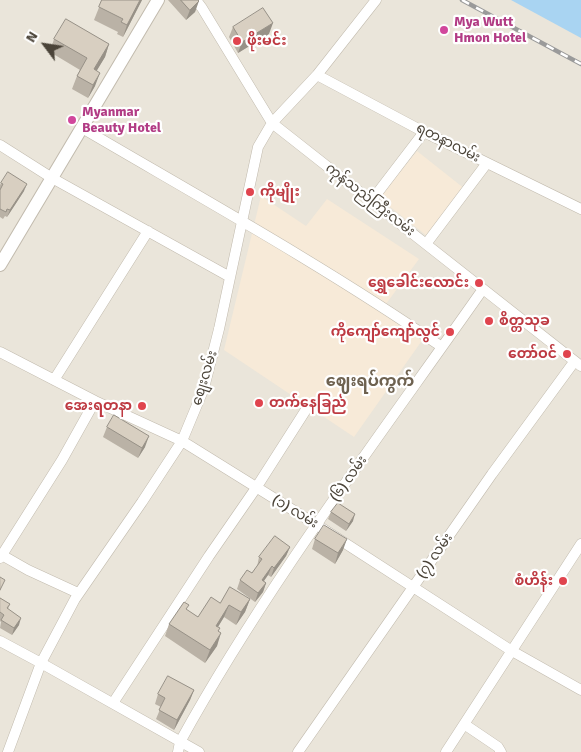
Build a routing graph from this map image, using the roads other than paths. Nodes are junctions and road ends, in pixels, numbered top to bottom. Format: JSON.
{"nodes":[{"id":1,"x":158,"y":0,"type":"edge"},
{"id":2,"x":196,"y":0,"type":"edge"},
{"id":3,"x":376,"y":0,"type":"edge"},
{"id":4,"x":317,"y":75,"type":"junction"},
{"id":5,"x":272,"y":123,"type":"junction"},
{"id":6,"x":82,"y":128,"type":"junction"},
{"id":7,"x":424,"y":132,"type":"junction"},
{"id":8,"x":0,"y":145,"type":"edge"},
{"id":9,"x":487,"y":163,"type":"junction"},
{"id":10,"x":52,"y":178,"type":"junction"},
{"id":11,"x":372,"y":200,"type":"junction"},
{"id":12,"x":581,"y":209,"type":"edge"},
{"id":13,"x":242,"y":220,"type":"junction"},
{"id":14,"x":148,"y":231,"type":"junction"},
{"id":15,"x":426,"y":244,"type":"junction"},
{"id":16,"x":0,"y":265,"type":"edge"},
{"id":17,"x":230,"y":277,"type":"junction"},
{"id":18,"x":483,"y":289,"type":"junction"},
{"id":19,"x":442,"y":347,"type":"junction"},
{"id":20,"x":0,"y":352,"type":"edge"},
{"id":21,"x":578,"y":364,"type":"edge"},
{"id":22,"x":54,"y":380,"type":"junction"},
{"id":23,"x":95,"y":402,"type":"junction"},
{"id":24,"x":309,"y":405,"type":"dead end"},
{"id":25,"x":182,"y":441,"type":"junction"},
{"id":26,"x":256,"y":488,"type":"junction"},
{"id":27,"x":317,"y":525,"type":"junction"},
{"id":28,"x":581,"y":544,"type":"edge"},
{"id":29,"x":1,"y":556,"type":"edge"},
{"id":30,"x":414,"y":587,"type":"junction"},
{"id":31,"x":78,"y":593,"type":"junction"},
{"id":32,"x":0,"y":641,"type":"edge"},
{"id":33,"x":512,"y":651,"type":"junction"},
{"id":34,"x":42,"y":663,"type":"junction"},
{"id":35,"x":581,"y":690,"type":"edge"},
{"id":36,"x":114,"y":703,"type":"junction"},
{"id":37,"x":464,"y":724,"type":"junction"},
{"id":38,"x":179,"y":747,"type":"edge"},
{"id":39,"x":8,"y":752,"type":"edge"},
{"id":40,"x":198,"y":752,"type":"edge"},
{"id":41,"x":298,"y":752,"type":"edge"},
{"id":42,"x":446,"y":752,"type":"edge"},
{"id":43,"x":500,"y":752,"type":"edge"}],
"edges":[{"from":1,"to":6,"type":"street"},
{"from":2,"to":5,"type":"street","name":"ကုန်သည်ကြီးလမ်း"},
{"from":3,"to":4,"type":"street","name":"စျေးလမ်း"},
{"from":4,"to":5,"type":"street","name":"စျေးလမ်း"},
{"from":4,"to":7,"type":"street","name":"ရတနာလမ်း"},
{"from":5,"to":11,"type":"street","name":"ကုန်သည်ကြီးလမ်း"},
{"from":5,"to":13,"type":"street","name":"စျေးလမ်း"},
{"from":6,"to":10,"type":"street"},
{"from":6,"to":13,"type":"street"},
{"from":7,"to":9,"type":"street","name":"ရတနာလမ်း"},
{"from":7,"to":11,"type":"street"},
{"from":8,"to":10,"type":"street"},
{"from":9,"to":12,"type":"street","name":"ရတနာလမ်း"},
{"from":9,"to":15,"type":"street"},
{"from":10,"to":14,"type":"street"},
{"from":10,"to":16,"type":"street"},
{"from":11,"to":15,"type":"street","name":"ကုန်သည်ကြီးလမ်း"},
{"from":13,"to":17,"type":"street","name":"စျေးလမ်း"},
{"from":13,"to":19,"type":"street"},
{"from":14,"to":17,"type":"street"},
{"from":14,"to":22,"type":"street"},
{"from":15,"to":18,"type":"street","name":"ကုန်သည်ကြီးလမ်း"},
{"from":17,"to":25,"type":"street","name":"စျေးလမ်း"},
{"from":18,"to":19,"type":"street","name":"(၆) လမ်း"},
{"from":18,"to":21,"type":"street","name":"ကုန်သည်ကြီးလမ်း"},
{"from":19,"to":27,"type":"street","name":"(၆) လမ်း"},
{"from":20,"to":22,"type":"street","name":"(၁) လမ်း"},
{"from":21,"to":30,"type":"street","name":"(၇) လမ်း"},
{"from":22,"to":23,"type":"street","name":"(၁) လမ်း"},
{"from":23,"to":25,"type":"street","name":"(၁) လမ်း"},
{"from":23,"to":29,"type":"street"},
{"from":24,"to":26,"type":"street"},
{"from":25,"to":26,"type":"street","name":"(၁) လမ်း"},
{"from":25,"to":31,"type":"street","name":"စျေးလမ်း"},
{"from":26,"to":27,"type":"street","name":"(၁) လမ်း"},
{"from":26,"to":36,"type":"street"},
{"from":27,"to":30,"type":"street","name":"(၁) လမ်း"},
{"from":27,"to":38,"type":"street","name":"(၆) လမ်း"},
{"from":28,"to":33,"type":"street"},
{"from":29,"to":31,"type":"street"},
{"from":30,"to":33,"type":"street","name":"(၁) လမ်း"},
{"from":30,"to":41,"type":"street","name":"(၇) လမ်း"},
{"from":31,"to":34,"type":"street","name":"စျေးလမ်း"},
{"from":32,"to":34,"type":"street"},
{"from":33,"to":35,"type":"street","name":"(၁) လမ်း"},
{"from":33,"to":37,"type":"street"},
{"from":34,"to":36,"type":"street"},
{"from":34,"to":39,"type":"street","name":"စျေးလမ်း"},
{"from":36,"to":38,"type":"street"},
{"from":37,"to":42,"type":"street"},
{"from":37,"to":43,"type":"street"},
{"from":38,"to":40,"type":"street"}]}
